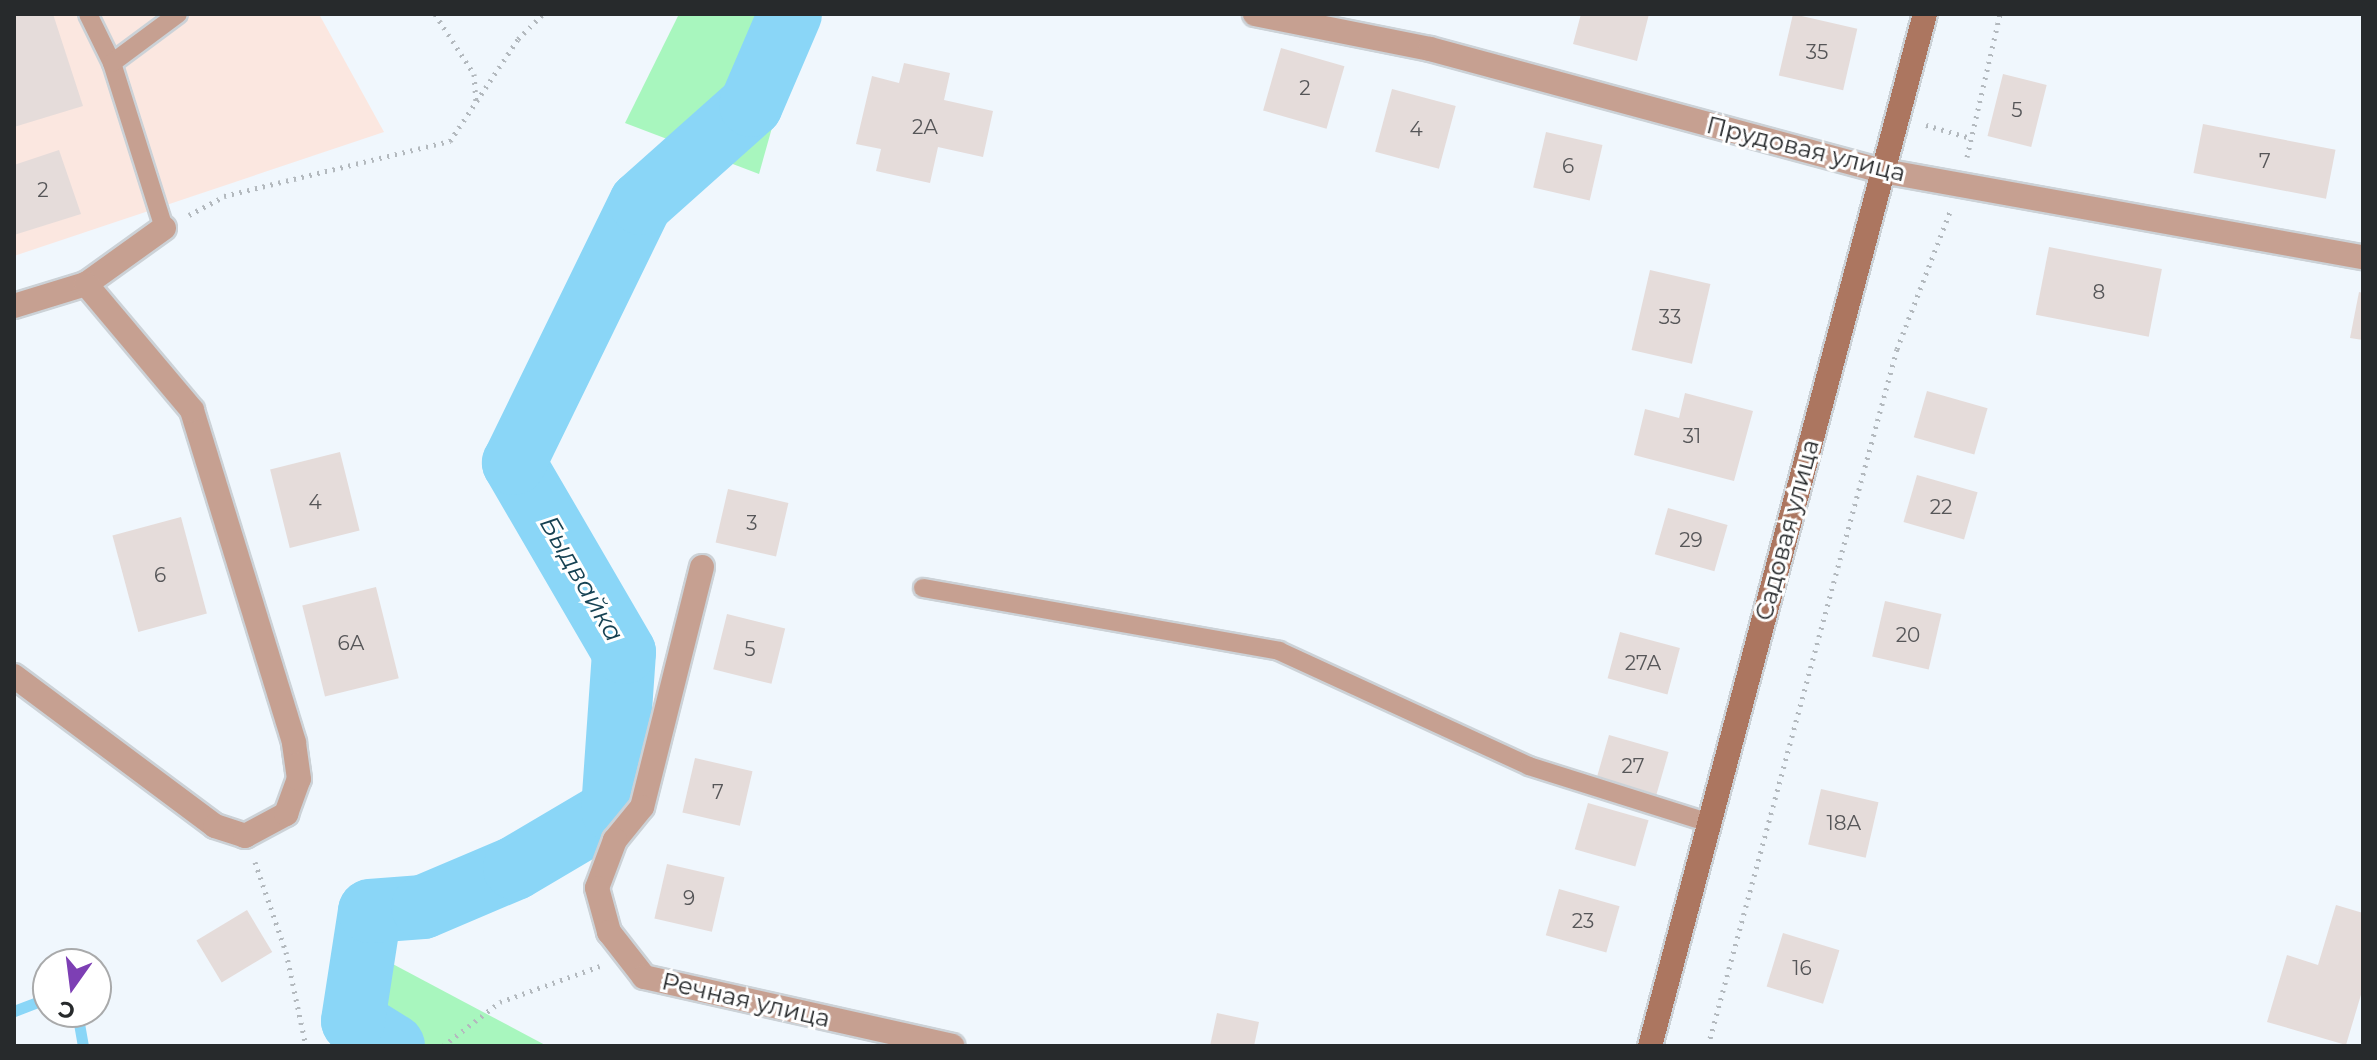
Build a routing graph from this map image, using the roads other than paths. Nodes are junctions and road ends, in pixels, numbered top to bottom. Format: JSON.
{"nodes":[{"id":1,"x":88,"y":14,"type":"edge"},
{"id":2,"x":178,"y":14,"type":"edge"},
{"id":3,"x":1255,"y":14,"type":"edge"},
{"id":4,"x":1925,"y":14,"type":"edge"},
{"id":5,"x":112,"y":63,"type":"junction"},
{"id":6,"x":1883,"y":171,"type":"junction"},
{"id":7,"x":164,"y":228,"type":"joint"},
{"id":8,"x":2363,"y":257,"type":"edge"},
{"id":9,"x":86,"y":284,"type":"junction"},
{"id":10,"x":14,"y":306,"type":"edge"},
{"id":11,"x":702,"y":567,"type":"dead end"},
{"id":12,"x":923,"y":588,"type":"dead end"},
{"id":13,"x":14,"y":676,"type":"edge"},
{"id":14,"x":1710,"y":823,"type":"junction"},
{"id":15,"x":952,"y":1046,"type":"edge"},
{"id":16,"x":1650,"y":1046,"type":"edge"}],
"edges":[{"from":1,"to":5,"type":"lane"},
{"from":2,"to":5,"type":"lane"},
{"from":3,"to":6,"type":"street","name":"Прудовая улица"},
{"from":4,"to":6,"type":"street","name":"Садовая улица"},
{"from":5,"to":7,"type":"lane"},
{"from":6,"to":8,"type":"street","name":"Прудовая улица"},
{"from":6,"to":14,"type":"street","name":"Садовая улица"},
{"from":7,"to":9,"type":"street"},
{"from":9,"to":10,"type":"street"},
{"from":9,"to":13,"type":"street"},
{"from":11,"to":15,"type":"street","name":"Речная улица"},
{"from":12,"to":14,"type":"lane"},
{"from":14,"to":16,"type":"street","name":"Садовая улица"}]}
